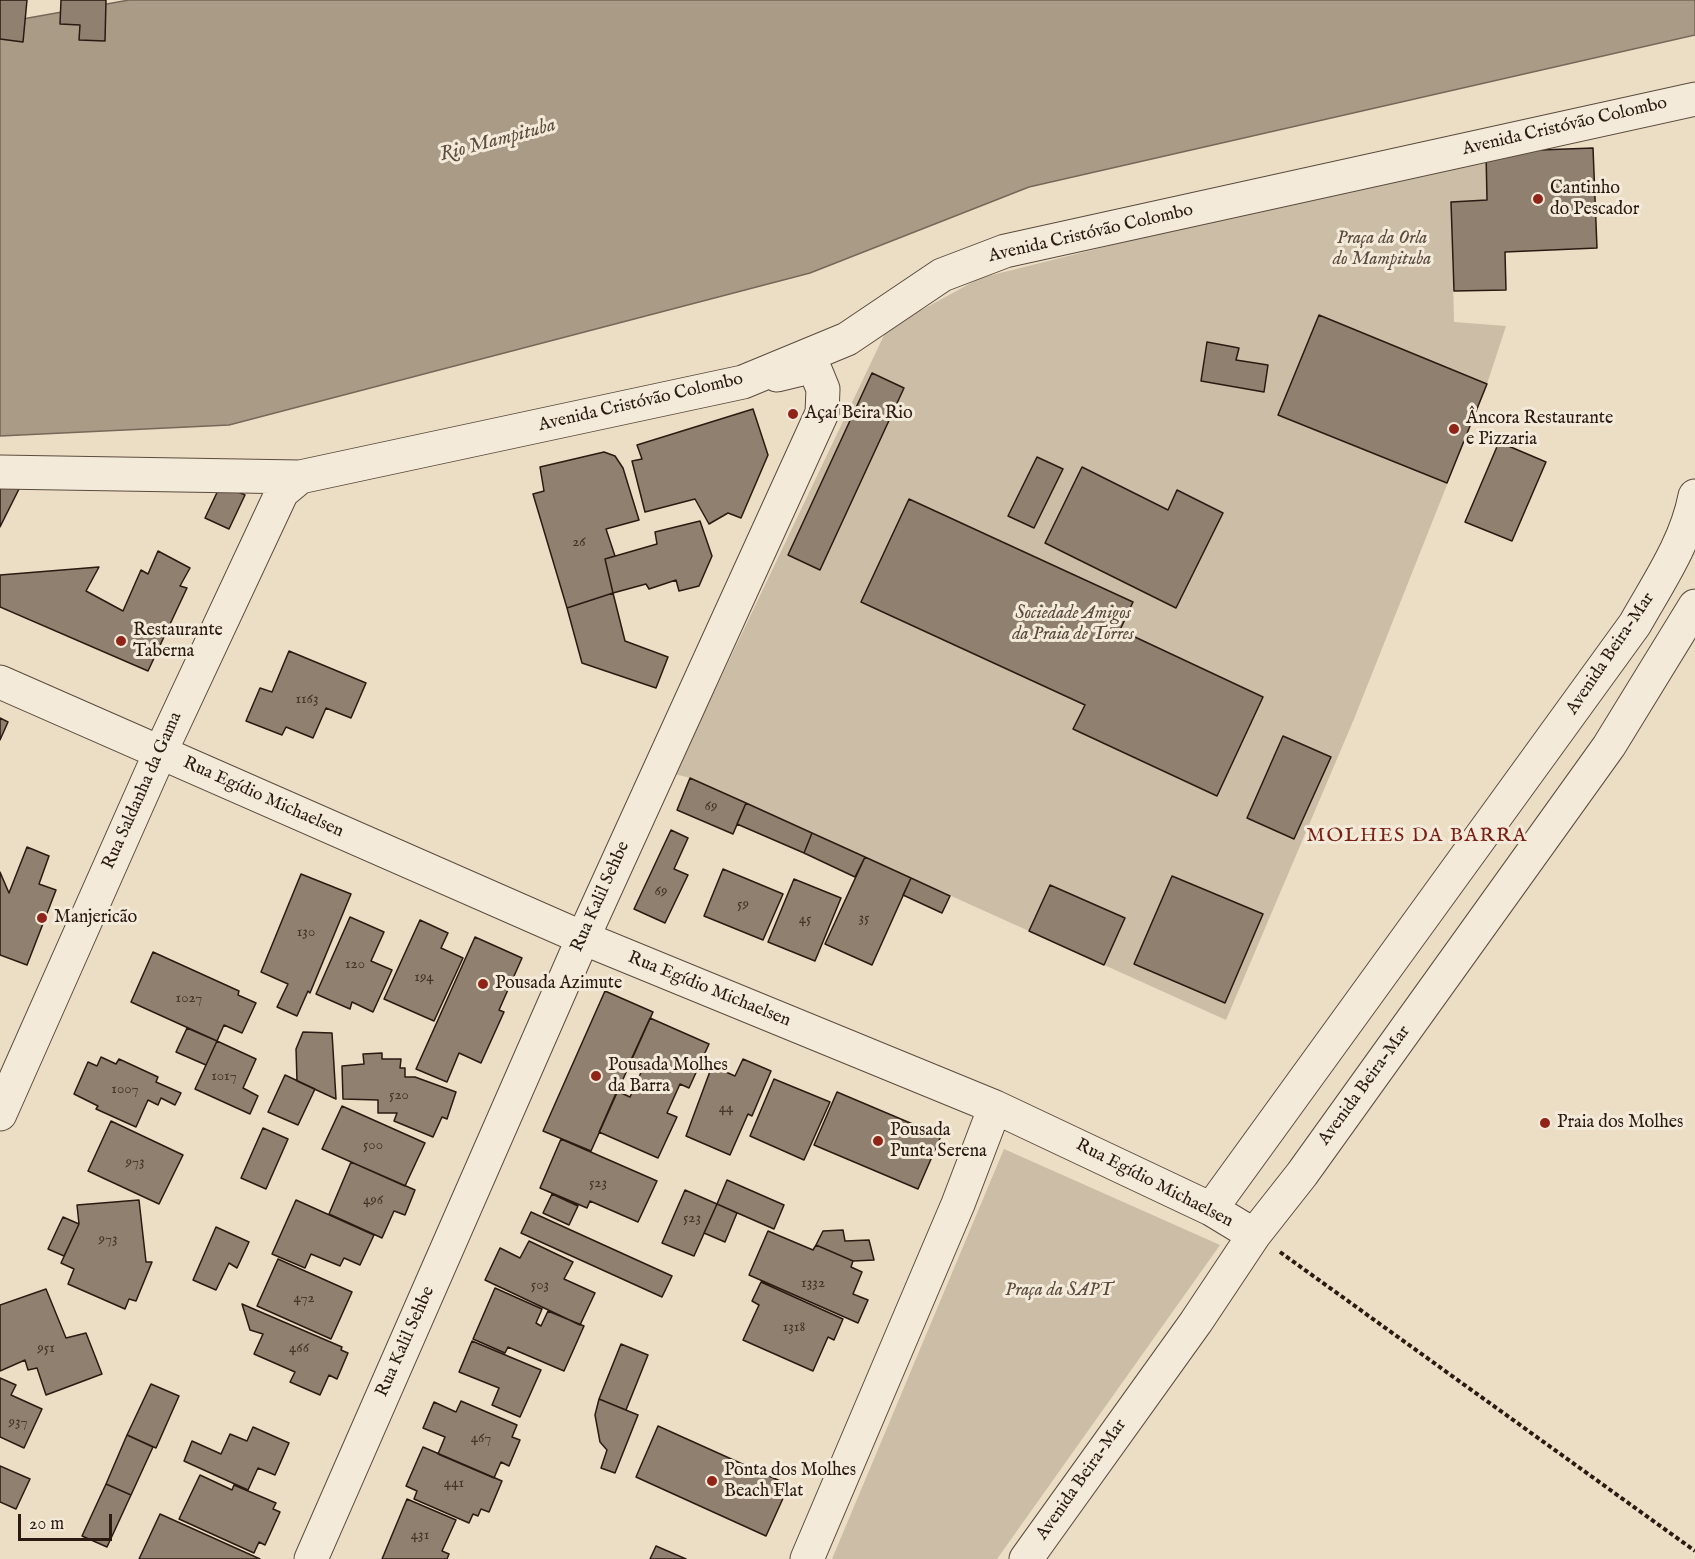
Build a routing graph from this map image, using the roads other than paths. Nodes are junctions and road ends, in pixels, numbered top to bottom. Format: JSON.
{"nodes":[{"id":1,"x":1695,"y":99,"type":"edge"},
{"id":2,"x":743,"y":382,"type":"junction"},
{"id":3,"x":0,"y":472,"type":"edge"},
{"id":4,"x":300,"y":477,"type":"junction"},
{"id":5,"x":1695,"y":496,"type":"edge"},
{"id":6,"x":1695,"y":606,"type":"edge"},
{"id":7,"x":0,"y":682,"type":"edge"},
{"id":8,"x":1566,"y":719,"type":"junction"},
{"id":9,"x":1609,"y":746,"type":"junction"},
{"id":10,"x":160,"y":753,"type":"junction"},
{"id":11,"x":583,"y":938,"type":"junction"},
{"id":12,"x":995,"y":1107,"type":"junction"},
{"id":13,"x":0,"y":1114,"type":"edge"},
{"id":14,"x":1211,"y":1209,"type":"junction"},
{"id":15,"x":1254,"y":1235,"type":"junction"},
{"id":16,"x":311,"y":1559,"type":"edge"},
{"id":17,"x":807,"y":1559,"type":"edge"},
{"id":18,"x":1026,"y":1559,"type":"edge"}],
"edges":[{"from":1,"to":2,"type":"street","name":"Avenida Cristóvão Colombo"},
{"from":2,"to":4,"type":"street","name":"Avenida Cristóvão Colombo"},
{"from":2,"to":11,"type":"street","name":"Rua Kalil Sehbe"},
{"from":3,"to":4,"type":"street","name":"Avenida Cristóvão Colombo"},
{"from":4,"to":10,"type":"street","name":"Rua Saldanha da Gama"},
{"from":5,"to":8,"type":"street","name":"Avenida Beira-Mar"},
{"from":6,"to":9,"type":"street","name":"Avenida Beira-Mar"},
{"from":7,"to":10,"type":"street","name":"Rua Egídio Michaelsen"},
{"from":8,"to":9,"type":"street"},
{"from":8,"to":14,"type":"street","name":"Avenida Beira-Mar"},
{"from":9,"to":15,"type":"street","name":"Avenida Beira-Mar"},
{"from":10,"to":11,"type":"street","name":"Rua Egídio Michaelsen"},
{"from":10,"to":13,"type":"street","name":"Rua Saldanha da Gama"},
{"from":11,"to":12,"type":"street","name":"Rua Egídio Michaelsen"},
{"from":11,"to":16,"type":"street","name":"Rua Kalil Sehbe"},
{"from":12,"to":14,"type":"street","name":"Rua Egídio Michaelsen"},
{"from":12,"to":17,"type":"street"},
{"from":14,"to":15,"type":"street","name":"Rua Egídio Michaelsen"},
{"from":15,"to":18,"type":"street","name":"Avenida Beira-Mar"}]}
